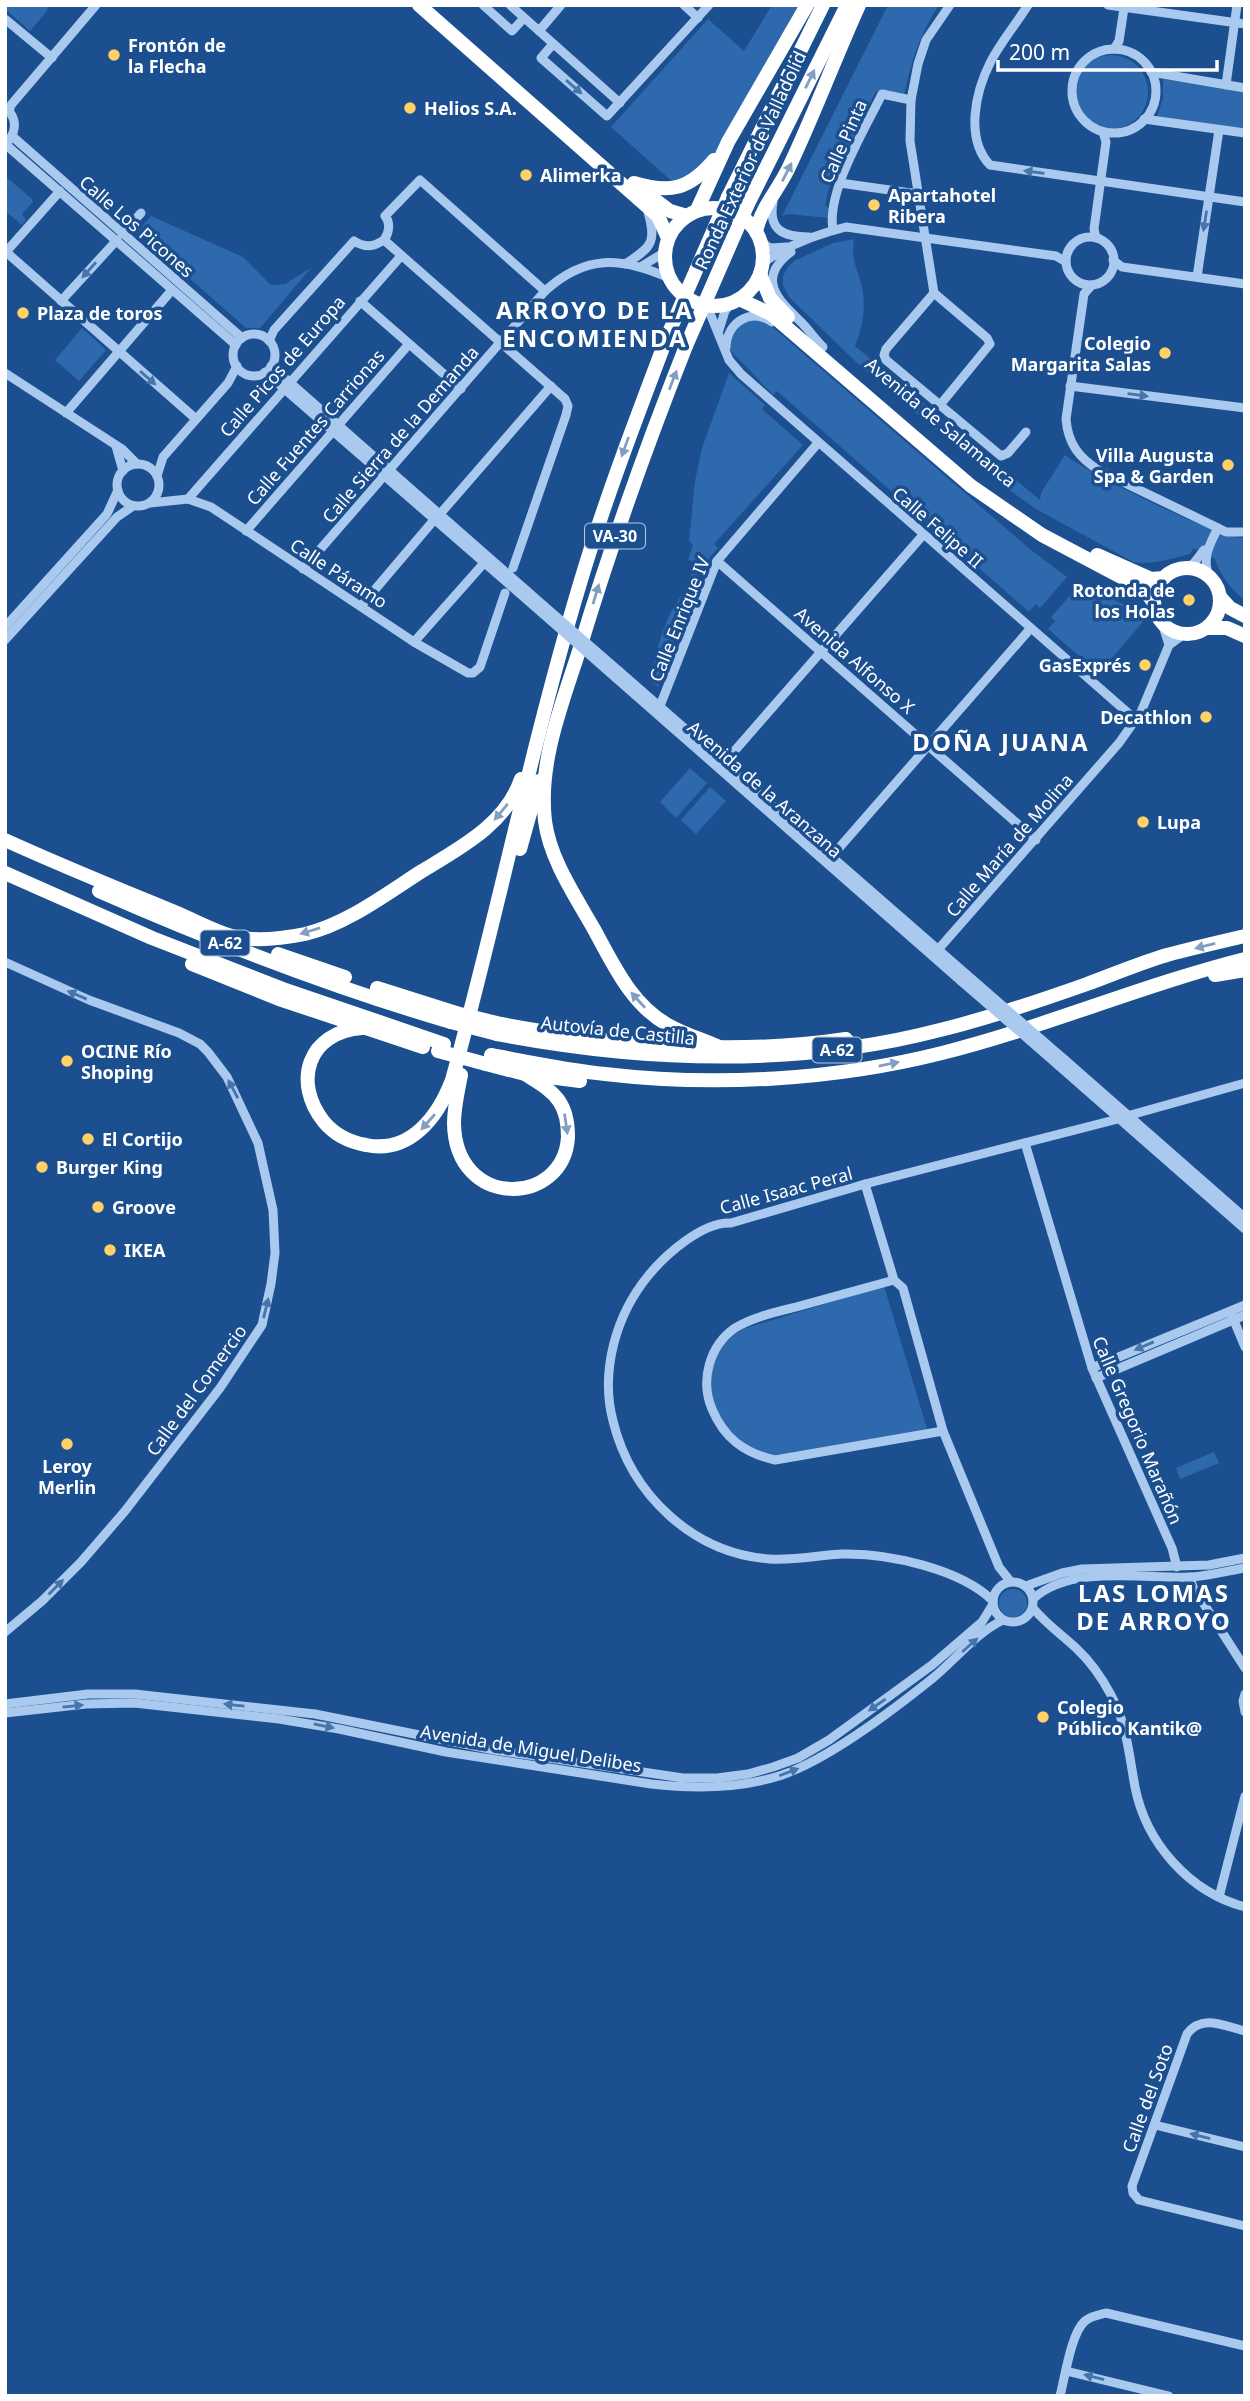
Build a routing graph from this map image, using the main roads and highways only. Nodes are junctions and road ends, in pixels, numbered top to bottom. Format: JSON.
{"nodes":[{"id":1,"x":419,"y":5,"type":"edge"},
{"id":2,"x":431,"y":5,"type":"edge"},
{"id":3,"x":807,"y":5,"type":"edge"},
{"id":4,"x":823,"y":5,"type":"edge"},
{"id":5,"x":847,"y":5,"type":"edge"},
{"id":6,"x":859,"y":5,"type":"edge"},
{"id":7,"x":729,"y":142,"type":"junction"},
{"id":8,"x":634,"y":183,"type":"junction"},
{"id":9,"x":692,"y":213,"type":"junction"},
{"id":10,"x":758,"y":237,"type":"junction"},
{"id":11,"x":667,"y":245,"type":"junction"},
{"id":12,"x":761,"y":269,"type":"junction"},
{"id":13,"x":735,"y":301,"type":"junction"},
{"id":14,"x":820,"y":350,"type":"junction"},
{"id":15,"x":1164,"y":578,"type":"junction"},
{"id":16,"x":1220,"y":597,"type":"junction"},
{"id":17,"x":1154,"y":603,"type":"junction"},
{"id":18,"x":1245,"y":616,"type":"edge"},
{"id":19,"x":1207,"y":628,"type":"junction"},
{"id":20,"x":1245,"y":636,"type":"edge"},
{"id":21,"x":546,"y":704,"type":"junction"},
{"id":22,"x":555,"y":730,"type":"junction"},
{"id":23,"x":5,"y":840,"type":"edge"},
{"id":24,"x":5,"y":848,"type":"edge"},
{"id":25,"x":5,"y":873,"type":"edge"},
{"id":26,"x":1245,"y":936,"type":"edge"},
{"id":27,"x":239,"y":939,"type":"junction"},
{"id":28,"x":1166,"y":956,"type":"junction"},
{"id":29,"x":1245,"y":959,"type":"edge"},
{"id":30,"x":1245,"y":970,"type":"edge"},
{"id":31,"x":1100,"y":1003,"type":"junction"},
{"id":32,"x":454,"y":1017,"type":"junction"},
{"id":33,"x":362,"y":1028,"type":"junction"},
{"id":34,"x":499,"y":1029,"type":"junction"},
{"id":35,"x":717,"y":1046,"type":"junction"},
{"id":36,"x":441,"y":1048,"type":"junction"},
{"id":37,"x":489,"y":1060,"type":"junction"},
{"id":38,"x":525,"y":1074,"type":"junction"},
{"id":39,"x":773,"y":1078,"type":"junction"}],
"edges":[{"from":1,"to":11,"type":"highway"},
{"from":2,"to":8,"type":"highway"},
{"from":3,"to":7,"type":"highway"},
{"from":4,"to":21,"type":"highway","name":"Ronda Exterior de Valladolid","number":"VA-30","one_way":true,"bridge":true},
{"from":22,"to":5,"type":"highway","name":"Ronda Exterior de Valladolid","number":"VA-30","one_way":true,"bridge":true},
{"from":10,"to":6,"type":"highway","one_way":true},
{"from":7,"to":8,"type":"highway"},
{"from":7,"to":9,"type":"highway"},
{"from":8,"to":9,"type":"highway"},
{"from":9,"to":10,"type":"highway"},
{"from":9,"to":11,"type":"highway"},
{"from":10,"to":12,"type":"highway"},
{"from":11,"to":13,"type":"highway"},
{"from":12,"to":13,"type":"highway"},
{"from":12,"to":14,"type":"highway","name":"Avenida de Salamanca"},
{"from":13,"to":14,"type":"highway","name":"Avenida de Salamanca"},
{"from":14,"to":15,"type":"highway","name":"Avenida de Salamanca"},
{"from":14,"to":17,"type":"highway","name":"Avenida de Salamanca"},
{"from":15,"to":16,"type":"highway"},
{"from":15,"to":17,"type":"highway"},
{"from":16,"to":18,"type":"highway"},
{"from":16,"to":19,"type":"highway"},
{"from":17,"to":19,"type":"highway"},
{"from":19,"to":20,"type":"highway"},
{"from":21,"to":27,"type":"highway","one_way":true},
{"from":21,"to":33,"type":"highway","one_way":true},
{"from":35,"to":22,"type":"highway","one_way":true},
{"from":38,"to":22,"type":"highway","one_way":true},
{"from":23,"to":27,"type":"highway"},
{"from":24,"to":32,"type":"highway","name":"Autovía de Castilla","number":"A-62"},
{"from":25,"to":33,"type":"highway"},
{"from":25,"to":36,"type":"highway","number":"A-62"},
{"from":26,"to":28,"type":"highway","name":"Autovía de Castilla","number":"A-62","one_way":true},
{"from":27,"to":32,"type":"highway"},
{"from":28,"to":34,"type":"highway","name":"Autovía de Castilla","number":"A-62"},
{"from":28,"to":35,"type":"highway"},
{"from":29,"to":31,"type":"highway","number":"A-62"},
{"from":30,"to":31,"type":"highway"},
{"from":39,"to":31,"type":"highway","number":"A-62","one_way":true},
{"from":32,"to":34,"type":"highway","name":"Autovía de Castilla","number":"A-62","bridge":true},
{"from":33,"to":36,"type":"highway"},
{"from":34,"to":35,"type":"highway"},
{"from":36,"to":37,"type":"highway","number":"A-62"},
{"from":37,"to":38,"type":"highway"},
{"from":37,"to":39,"type":"highway","number":"A-62"},
{"from":38,"to":39,"type":"highway"}]}
